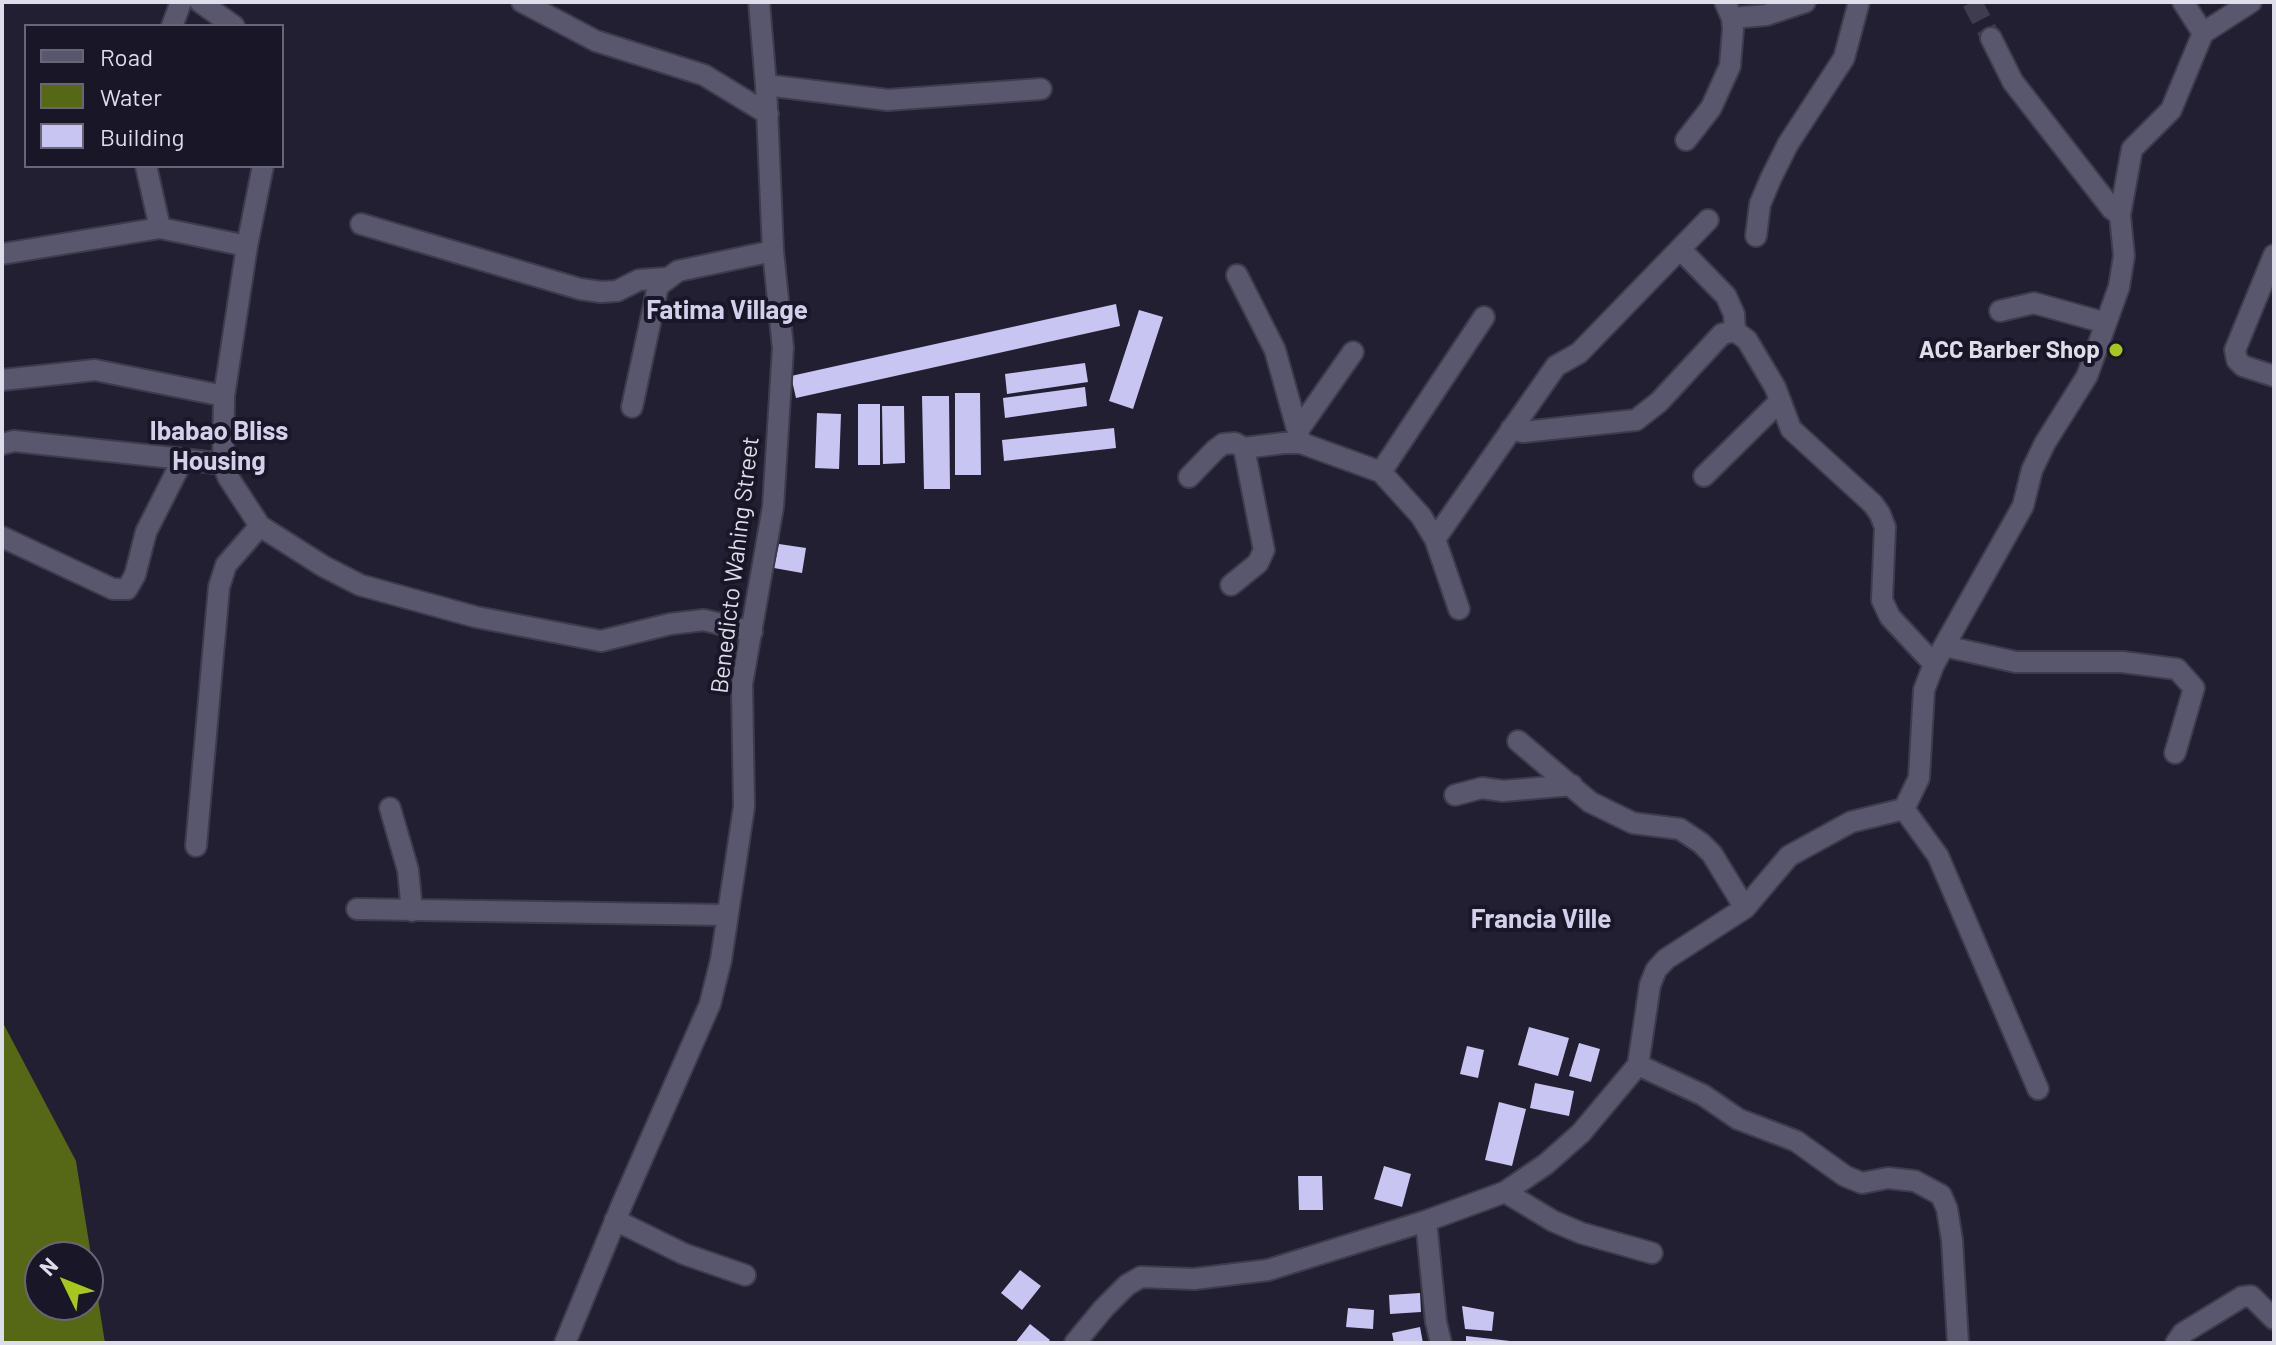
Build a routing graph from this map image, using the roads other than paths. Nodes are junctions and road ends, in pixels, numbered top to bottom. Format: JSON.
{"nodes":[{"id":1,"x":181,"y":2,"type":"edge"},
{"id":2,"x":200,"y":2,"type":"edge"},
{"id":3,"x":522,"y":2,"type":"edge"},
{"id":4,"x":759,"y":2,"type":"edge"},
{"id":5,"x":1805,"y":2,"type":"edge"},
{"id":6,"x":1859,"y":2,"type":"edge"},
{"id":7,"x":2183,"y":2,"type":"edge"},
{"id":8,"x":2251,"y":2,"type":"edge"},
{"id":9,"x":1729,"y":10,"type":"edge"},
{"id":10,"x":173,"y":24,"type":"edge"},
{"id":11,"x":231,"y":24,"type":"edge"},
{"id":12,"x":2203,"y":33,"type":"junction"},
{"id":13,"x":1991,"y":38,"type":"tunnel mouth"},
{"id":14,"x":766,"y":85,"type":"junction"},
{"id":15,"x":1041,"y":89,"type":"dead end"},
{"id":16,"x":768,"y":114,"type":"junction"},
{"id":17,"x":1686,"y":140,"type":"dead end"},
{"id":18,"x":146,"y":168,"type":"edge"},
{"id":19,"x":263,"y":168,"type":"edge"},
{"id":20,"x":2120,"y":215,"type":"junction"},
{"id":21,"x":1708,"y":220,"type":"dead end"},
{"id":22,"x":361,"y":224,"type":"dead end"},
{"id":23,"x":160,"y":228,"type":"junction"},
{"id":24,"x":1756,"y":236,"type":"dead end"},
{"id":25,"x":247,"y":246,"type":"junction"},
{"id":26,"x":1681,"y":250,"type":"junction"},
{"id":27,"x":773,"y":251,"type":"junction"},
{"id":28,"x":2,"y":254,"type":"edge"},
{"id":29,"x":2274,"y":255,"type":"edge"},
{"id":30,"x":1237,"y":275,"type":"dead end"},
{"id":31,"x":666,"y":278,"type":"junction"},
{"id":32,"x":2000,"y":311,"type":"dead end"},
{"id":33,"x":1484,"y":317,"type":"dead end"},
{"id":34,"x":2106,"y":323,"type":"junction"},
{"id":35,"x":1735,"y":331,"type":"junction"},
{"id":36,"x":1353,"y":352,"type":"dead end"},
{"id":37,"x":2274,"y":376,"type":"edge"},
{"id":38,"x":2,"y":380,"type":"edge"},
{"id":39,"x":224,"y":396,"type":"junction"},
{"id":40,"x":1779,"y":402,"type":"junction"},
{"id":41,"x":632,"y":407,"type":"dead end"},
{"id":42,"x":1511,"y":429,"type":"junction"},
{"id":43,"x":1300,"y":436,"type":"junction"},
{"id":44,"x":2,"y":444,"type":"edge"},
{"id":45,"x":1244,"y":448,"type":"junction"},
{"id":46,"x":183,"y":459,"type":"junction"},
{"id":47,"x":223,"y":464,"type":"junction"},
{"id":48,"x":1381,"y":472,"type":"junction"},
{"id":49,"x":1704,"y":476,"type":"dead end"},
{"id":50,"x":1189,"y":477,"type":"dead end"},
{"id":51,"x":260,"y":526,"type":"junction"},
{"id":52,"x":2,"y":537,"type":"edge"},
{"id":53,"x":1435,"y":539,"type":"junction"},
{"id":54,"x":1231,"y":585,"type":"dead end"},
{"id":55,"x":1459,"y":609,"type":"dead end"},
{"id":56,"x":752,"y":632,"type":"junction"},
{"id":57,"x":1939,"y":655,"type":"junction"},
{"id":58,"x":1518,"y":741,"type":"dead end"},
{"id":59,"x":2175,"y":753,"type":"dead end"},
{"id":60,"x":1572,"y":785,"type":"junction"},
{"id":61,"x":1455,"y":795,"type":"dead end"},
{"id":62,"x":390,"y":808,"type":"dead end"},
{"id":63,"x":1904,"y":809,"type":"junction"},
{"id":64,"x":196,"y":846,"type":"dead end"},
{"id":65,"x":1745,"y":908,"type":"junction"},
{"id":66,"x":357,"y":909,"type":"dead end"},
{"id":67,"x":412,"y":911,"type":"junction"},
{"id":68,"x":726,"y":915,"type":"junction"},
{"id":69,"x":1638,"y":1065,"type":"junction"},
{"id":70,"x":2038,"y":1089,"type":"dead end"},
{"id":71,"x":1505,"y":1192,"type":"junction"},
{"id":72,"x":615,"y":1220,"type":"junction"},
{"id":73,"x":1426,"y":1221,"type":"junction"},
{"id":74,"x":1652,"y":1253,"type":"dead end"},
{"id":75,"x":745,"y":1275,"type":"dead end"},
{"id":76,"x":2274,"y":1319,"type":"edge"},
{"id":77,"x":565,"y":1343,"type":"edge"},
{"id":78,"x":1075,"y":1343,"type":"edge"},
{"id":79,"x":1441,"y":1343,"type":"edge"},
{"id":80,"x":1958,"y":1343,"type":"edge"},
{"id":81,"x":2176,"y":1343,"type":"edge"}],
"edges":[{"from":1,"to":10,"type":"street"},
{"from":2,"to":11,"type":"street"},
{"from":3,"to":16,"type":"street"},
{"from":4,"to":14,"type":"street","name":"Benedicto Wahing Street"},
{"from":5,"to":9,"type":"street"},
{"from":6,"to":24,"type":"street"},
{"from":7,"to":12,"type":"street"},
{"from":8,"to":12,"type":"street"},
{"from":9,"to":17,"type":"street"},
{"from":12,"to":20,"type":"street"},
{"from":13,"to":20,"type":"street"},
{"from":14,"to":15,"type":"street"},
{"from":14,"to":16,"type":"street","name":"Benedicto Wahing Street"},
{"from":16,"to":27,"type":"street","name":"Benedicto Wahing Street"},
{"from":18,"to":23,"type":"street"},
{"from":19,"to":25,"type":"street"},
{"from":20,"to":34,"type":"street"},
{"from":21,"to":26,"type":"street"},
{"from":22,"to":31,"type":"street"},
{"from":23,"to":25,"type":"street"},
{"from":23,"to":28,"type":"street"},
{"from":25,"to":39,"type":"street"},
{"from":26,"to":35,"type":"street"},
{"from":26,"to":42,"type":"street"},
{"from":27,"to":31,"type":"street"},
{"from":27,"to":56,"type":"street","name":"Benedicto Wahing Street"},
{"from":29,"to":37,"type":"street"},
{"from":30,"to":43,"type":"street"},
{"from":31,"to":41,"type":"street"},
{"from":32,"to":34,"type":"street"},
{"from":33,"to":48,"type":"street"},
{"from":34,"to":57,"type":"street"},
{"from":35,"to":40,"type":"street"},
{"from":35,"to":42,"type":"street"},
{"from":36,"to":43,"type":"street"},
{"from":38,"to":39,"type":"street"},
{"from":39,"to":47,"type":"street"},
{"from":40,"to":49,"type":"street"},
{"from":40,"to":57,"type":"street"},
{"from":42,"to":53,"type":"street"},
{"from":43,"to":45,"type":"street"},
{"from":43,"to":48,"type":"street"},
{"from":44,"to":46,"type":"street"},
{"from":45,"to":50,"type":"street"},
{"from":45,"to":54,"type":"street"},
{"from":46,"to":47,"type":"street"},
{"from":46,"to":52,"type":"street"},
{"from":47,"to":51,"type":"street"},
{"from":48,"to":53,"type":"street"},
{"from":51,"to":56,"type":"street"},
{"from":51,"to":64,"type":"street"},
{"from":53,"to":55,"type":"street"},
{"from":56,"to":68,"type":"street","name":"Benedicto Wahing Street"},
{"from":57,"to":59,"type":"street"},
{"from":57,"to":63,"type":"street"},
{"from":58,"to":60,"type":"street"},
{"from":60,"to":61,"type":"street"},
{"from":60,"to":65,"type":"street"},
{"from":62,"to":67,"type":"street"},
{"from":63,"to":65,"type":"street"},
{"from":63,"to":70,"type":"street"},
{"from":65,"to":69,"type":"street"},
{"from":66,"to":67,"type":"street"},
{"from":67,"to":68,"type":"street"},
{"from":68,"to":72,"type":"street","name":"Benedicto Wahing Street"},
{"from":69,"to":71,"type":"street"},
{"from":69,"to":80,"type":"street"},
{"from":71,"to":73,"type":"street"},
{"from":71,"to":74,"type":"street"},
{"from":72,"to":75,"type":"street"},
{"from":72,"to":77,"type":"street","name":"Benedicto Wahing Street"},
{"from":73,"to":78,"type":"street"},
{"from":73,"to":79,"type":"street"},
{"from":76,"to":81,"type":"street"}]}
